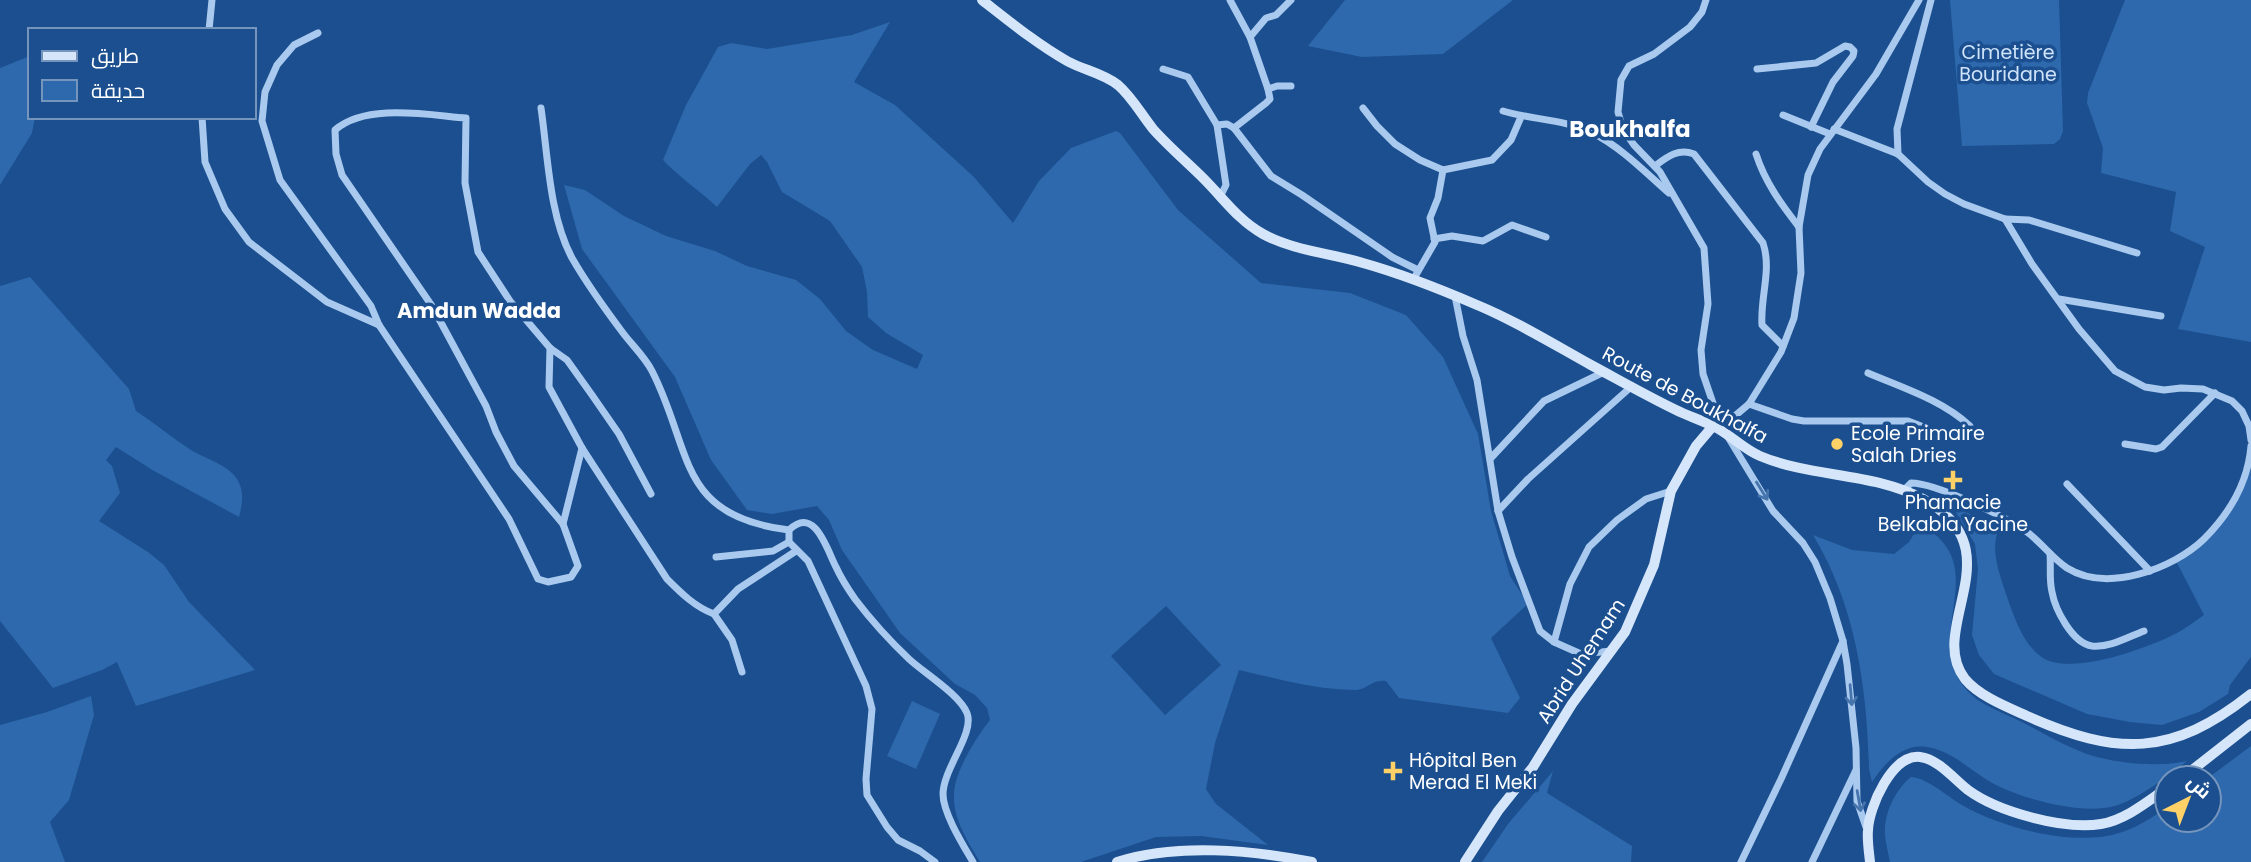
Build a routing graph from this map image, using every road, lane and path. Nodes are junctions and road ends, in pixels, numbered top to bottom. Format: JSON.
{"nodes":[{"id":1,"x":212,"y":0,"type":"edge"},
{"id":2,"x":982,"y":0,"type":"edge"},
{"id":3,"x":1230,"y":0,"type":"edge"},
{"id":4,"x":1291,"y":0,"type":"edge"},
{"id":5,"x":1706,"y":0,"type":"edge"},
{"id":6,"x":1919,"y":0,"type":"edge"},
{"id":7,"x":1931,"y":0,"type":"edge"},
{"id":8,"x":209,"y":28,"type":"edge"},
{"id":9,"x":318,"y":33,"type":"dead end"},
{"id":10,"x":1250,"y":37,"type":"junction"},
{"id":11,"x":1163,"y":69,"type":"dead end"},
{"id":12,"x":1756,"y":69,"type":"dead end"},
{"id":13,"x":1291,"y":86,"type":"dead end"},
{"id":14,"x":1268,"y":89,"type":"junction"},
{"id":15,"x":541,"y":108,"type":"dead end"},
{"id":16,"x":1363,"y":108,"type":"dead end"},
{"id":17,"x":1503,"y":111,"type":"dead end"},
{"id":18,"x":1783,"y":115,"type":"dead end"},
{"id":19,"x":1521,"y":117,"type":"junction"},
{"id":20,"x":202,"y":119,"type":"edge"},
{"id":21,"x":1217,"y":125,"type":"junction"},
{"id":22,"x":1811,"y":127,"type":"junction"},
{"id":23,"x":1234,"y":128,"type":"junction"},
{"id":24,"x":1832,"y":132,"type":"junction"},
{"id":25,"x":1756,"y":154,"type":"dead end"},
{"id":26,"x":1898,"y":154,"type":"junction"},
{"id":27,"x":1655,"y":166,"type":"junction"},
{"id":28,"x":1443,"y":170,"type":"junction"},
{"id":29,"x":1220,"y":197,"type":"junction"},
{"id":30,"x":1675,"y":199,"type":"junction"},
{"id":31,"x":2005,"y":219,"type":"junction"},
{"id":32,"x":1799,"y":227,"type":"junction"},
{"id":33,"x":1546,"y":237,"type":"dead end"},
{"id":34,"x":1434,"y":239,"type":"junction"},
{"id":35,"x":2137,"y":253,"type":"dead end"},
{"id":36,"x":1416,"y":275,"type":"junction"},
{"id":37,"x":1455,"y":296,"type":"junction"},
{"id":38,"x":2059,"y":299,"type":"junction"},
{"id":39,"x":2161,"y":316,"type":"dead end"},
{"id":40,"x":379,"y":324,"type":"junction"},
{"id":41,"x":1783,"y":346,"type":"junction"},
{"id":42,"x":550,"y":348,"type":"junction"},
{"id":43,"x":1604,"y":372,"type":"junction"},
{"id":44,"x":1868,"y":373,"type":"dead end"},
{"id":45,"x":1632,"y":386,"type":"junction"},
{"id":46,"x":2215,"y":393,"type":"junction"},
{"id":47,"x":1749,"y":404,"type":"junction"},
{"id":48,"x":1713,"y":426,"type":"junction"},
{"id":49,"x":1726,"y":433,"type":"junction"},
{"id":50,"x":2251,"y":440,"type":"edge"},
{"id":51,"x":2125,"y":444,"type":"dead end"},
{"id":52,"x":2251,"y":446,"type":"edge"},
{"id":53,"x":582,"y":448,"type":"junction"},
{"id":54,"x":1489,"y":459,"type":"junction"},
{"id":55,"x":2067,"y":484,"type":"dead end"},
{"id":56,"x":1904,"y":490,"type":"junction"},
{"id":57,"x":1671,"y":491,"type":"junction"},
{"id":58,"x":652,"y":494,"type":"dead end"},
{"id":59,"x":1499,"y":511,"type":"junction"},
{"id":60,"x":562,"y":524,"type":"junction"},
{"id":61,"x":789,"y":530,"type":"junction"},
{"id":62,"x":789,"y":542,"type":"junction"},
{"id":63,"x":796,"y":551,"type":"junction"},
{"id":64,"x":2050,"y":554,"type":"junction"},
{"id":65,"x":716,"y":557,"type":"dead end"},
{"id":66,"x":2150,"y":570,"type":"junction"},
{"id":67,"x":714,"y":614,"type":"junction"},
{"id":68,"x":2144,"y":631,"type":"dead end"},
{"id":69,"x":1843,"y":640,"type":"junction"},
{"id":70,"x":1554,"y":642,"type":"junction"},
{"id":71,"x":1611,"y":651,"type":"junction"},
{"id":72,"x":742,"y":673,"type":"dead end"},
{"id":73,"x":2251,"y":694,"type":"edge"},
{"id":74,"x":2251,"y":724,"type":"edge"},
{"id":75,"x":2200,"y":764,"type":"edge"},
{"id":76,"x":1856,"y":770,"type":"junction"},
{"id":77,"x":2153,"y":797,"type":"edge"},
{"id":78,"x":1867,"y":830,"type":"junction"},
{"id":79,"x":935,"y":862,"type":"edge"},
{"id":80,"x":973,"y":862,"type":"edge"},
{"id":81,"x":1117,"y":862,"type":"edge"},
{"id":82,"x":1312,"y":862,"type":"edge"},
{"id":83,"x":1465,"y":862,"type":"edge"},
{"id":84,"x":1741,"y":862,"type":"edge"},
{"id":85,"x":1812,"y":862,"type":"edge"},
{"id":86,"x":1870,"y":862,"type":"edge"}],
"edges":[{"from":1,"to":8,"type":"street"},
{"from":2,"to":29,"type":"main road","name":"Route de Boukhalfa"},
{"from":3,"to":10,"type":"street"},
{"from":4,"to":10,"type":"street"},
{"from":5,"to":27,"type":"street"},
{"from":6,"to":24,"type":"street"},
{"from":7,"to":26,"type":"street"},
{"from":9,"to":40,"type":"street"},
{"from":10,"to":14,"type":"street"},
{"from":11,"to":21,"type":"street"},
{"from":12,"to":22,"type":"street"},
{"from":13,"to":14,"type":"street"},
{"from":14,"to":23,"type":"street"},
{"from":15,"to":61,"type":"street"},
{"from":16,"to":28,"type":"street"},
{"from":17,"to":19,"type":"street"},
{"from":18,"to":22,"type":"street"},
{"from":19,"to":28,"type":"street"},
{"from":19,"to":30,"type":"street"},
{"from":20,"to":40,"type":"street"},
{"from":21,"to":23,"type":"street"},
{"from":21,"to":29,"type":"street"},
{"from":22,"to":24,"type":"street"},
{"from":23,"to":36,"type":"street"},
{"from":24,"to":26,"type":"street"},
{"from":24,"to":32,"type":"street"},
{"from":25,"to":32,"type":"street"},
{"from":26,"to":31,"type":"street"},
{"from":27,"to":30,"type":"street"},
{"from":27,"to":41,"type":"street"},
{"from":28,"to":34,"type":"street"},
{"from":29,"to":36,"type":"main road","name":"Route de Boukhalfa"},
{"from":30,"to":48,"type":"street"},
{"from":31,"to":35,"type":"street"},
{"from":31,"to":38,"type":"street"},
{"from":32,"to":41,"type":"street"},
{"from":33,"to":34,"type":"street"},
{"from":34,"to":36,"type":"street"},
{"from":36,"to":37,"type":"main road","name":"Route de Boukhalfa"},
{"from":37,"to":43,"type":"main road","name":"Route de Boukhalfa"},
{"from":37,"to":54,"type":"street"},
{"from":38,"to":39,"type":"street"},
{"from":38,"to":46,"type":"street"},
{"from":40,"to":60,"type":"street"},
{"from":41,"to":47,"type":"street"},
{"from":42,"to":53,"type":"street"},
{"from":42,"to":58,"type":"street"},
{"from":42,"to":60,"type":"street"},
{"from":43,"to":45,"type":"main road","name":"Route de Boukhalfa"},
{"from":43,"to":54,"type":"street"},
{"from":44,"to":47,"type":"street"},
{"from":45,"to":48,"type":"main road","name":"Route de Boukhalfa"},
{"from":45,"to":59,"type":"street"},
{"from":46,"to":50,"type":"street"},
{"from":46,"to":51,"type":"street"},
{"from":47,"to":48,"type":"street"},
{"from":48,"to":49,"type":"main road","name":"Route de Boukhalfa"},
{"from":48,"to":57,"type":"main road","name":"Abrid Uhemam"},
{"from":49,"to":56,"type":"main road","name":"Route de Boukhalfa"},
{"from":49,"to":69,"type":"street","one_way":true},
{"from":52,"to":66,"type":"street"},
{"from":53,"to":60,"type":"street"},
{"from":53,"to":67,"type":"street"},
{"from":54,"to":59,"type":"street"},
{"from":55,"to":66,"type":"street"},
{"from":56,"to":64,"type":"street"},
{"from":56,"to":73,"type":"main road","name":"Route de Boukhalfa"},
{"from":57,"to":70,"type":"street"},
{"from":57,"to":71,"type":"main road","name":"Abrid Uhemam"},
{"from":59,"to":70,"type":"street"},
{"from":61,"to":62,"type":"street"},
{"from":61,"to":80,"type":"street"},
{"from":62,"to":63,"type":"street"},
{"from":62,"to":65,"type":"street"},
{"from":63,"to":67,"type":"street"},
{"from":63,"to":79,"type":"street"},
{"from":64,"to":66,"type":"street"},
{"from":64,"to":68,"type":"street"},
{"from":67,"to":72,"type":"street"},
{"from":69,"to":76,"type":"street","one_way":true},
{"from":69,"to":84,"type":"street"},
{"from":70,"to":71,"type":"street"},
{"from":71,"to":83,"type":"main road","name":"Abrid Uhemam"},
{"from":74,"to":75,"type":"main road"},
{"from":76,"to":78,"type":"street","one_way":true},
{"from":76,"to":85,"type":"street"},
{"from":77,"to":78,"type":"main road"},
{"from":78,"to":86,"type":"main road"},
{"from":81,"to":82,"type":"main road"}]}
